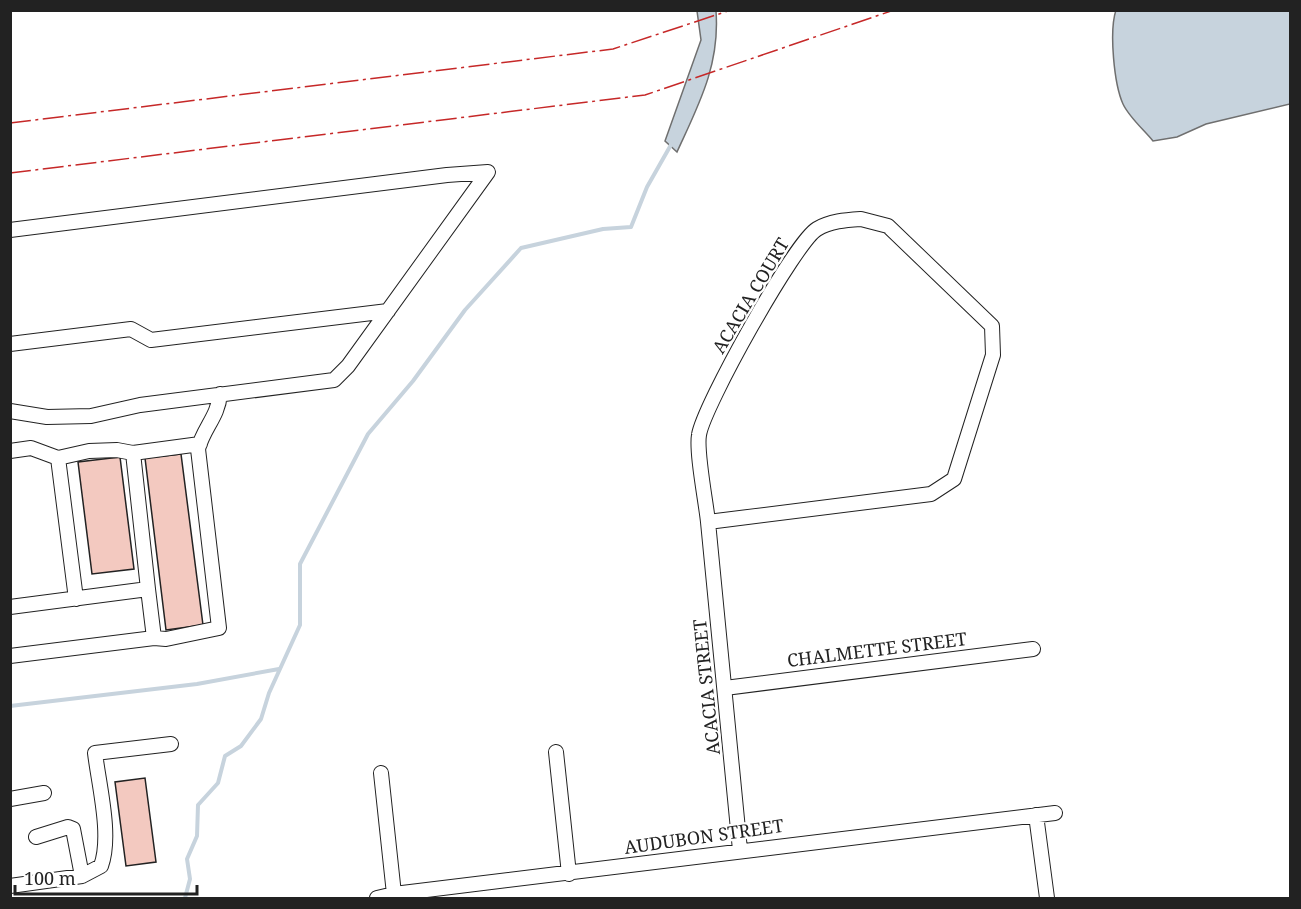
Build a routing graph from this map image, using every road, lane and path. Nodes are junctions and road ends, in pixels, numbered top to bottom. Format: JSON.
{"nodes":[{"id":1,"x":10,"y":230,"type":"edge"},
{"id":2,"x":388,"y":311,"type":"junction"},
{"id":3,"x":10,"y":344,"type":"edge"},
{"id":4,"x":220,"y":394,"type":"junction"},
{"id":5,"x":10,"y":411,"type":"edge"},
{"id":6,"x":200,"y":444,"type":"junction"},
{"id":7,"x":10,"y":451,"type":"edge"},
{"id":8,"x":133,"y":453,"type":"junction"},
{"id":9,"x":58,"y":458,"type":"junction"},
{"id":10,"x":708,"y":522,"type":"junction"},
{"id":11,"x":148,"y":590,"type":"junction"},
{"id":12,"x":76,"y":599,"type":"junction"},
{"id":13,"x":10,"y":607,"type":"edge"},
{"id":14,"x":154,"y":638,"type":"junction"},
{"id":15,"x":1033,"y":649,"type":"dead end"},
{"id":16,"x":10,"y":656,"type":"edge"},
{"id":17,"x":725,"y":688,"type":"junction"},
{"id":18,"x":171,"y":744,"type":"dead end"},
{"id":19,"x":556,"y":752,"type":"dead end"},
{"id":20,"x":381,"y":773,"type":"dead end"},
{"id":21,"x":44,"y":793,"type":"dead end"},
{"id":22,"x":10,"y":799,"type":"edge"},
{"id":23,"x":1055,"y":813,"type":"dead end"},
{"id":24,"x":1036,"y":815,"type":"junction"},
{"id":25,"x":36,"y":837,"type":"dead end"},
{"id":26,"x":740,"y":850,"type":"junction"},
{"id":27,"x":569,"y":874,"type":"junction"},
{"id":28,"x":82,"y":876,"type":"junction"},
{"id":29,"x":10,"y":886,"type":"edge"},
{"id":30,"x":394,"y":894,"type":"junction"},
{"id":31,"x":377,"y":898,"type":"edge"},
{"id":32,"x":1047,"y":898,"type":"edge"}],
"edges":[{"from":1,"to":2,"type":"street"},
{"from":2,"to":3,"type":"street"},
{"from":2,"to":4,"type":"street"},
{"from":4,"to":5,"type":"street"},
{"from":4,"to":6,"type":"street"},
{"from":6,"to":8,"type":"street"},
{"from":6,"to":14,"type":"street"},
{"from":7,"to":9,"type":"street"},
{"from":8,"to":9,"type":"street"},
{"from":8,"to":11,"type":"street"},
{"from":9,"to":12,"type":"street"},
{"from":10,"to":10,"type":"street","name":"ACACIA COURT"},
{"from":10,"to":17,"type":"street","name":"ACACIA STREET"},
{"from":11,"to":12,"type":"street"},
{"from":11,"to":14,"type":"street"},
{"from":12,"to":13,"type":"street"},
{"from":14,"to":16,"type":"street"},
{"from":15,"to":17,"type":"street","name":"CHALMETTE STREET"},
{"from":17,"to":26,"type":"street","name":"ACACIA STREET"},
{"from":18,"to":28,"type":"street"},
{"from":19,"to":27,"type":"street"},
{"from":20,"to":30,"type":"street"},
{"from":21,"to":22,"type":"street"},
{"from":23,"to":24,"type":"street","name":"AUDUBON STREET"},
{"from":24,"to":26,"type":"street","name":"AUDUBON STREET"},
{"from":24,"to":32,"type":"street"},
{"from":25,"to":28,"type":"street"},
{"from":26,"to":27,"type":"street","name":"AUDUBON STREET"},
{"from":27,"to":30,"type":"street","name":"AUDUBON STREET"},
{"from":28,"to":29,"type":"street"},
{"from":30,"to":31,"type":"street","name":"AUDUBON STREET"}]}
